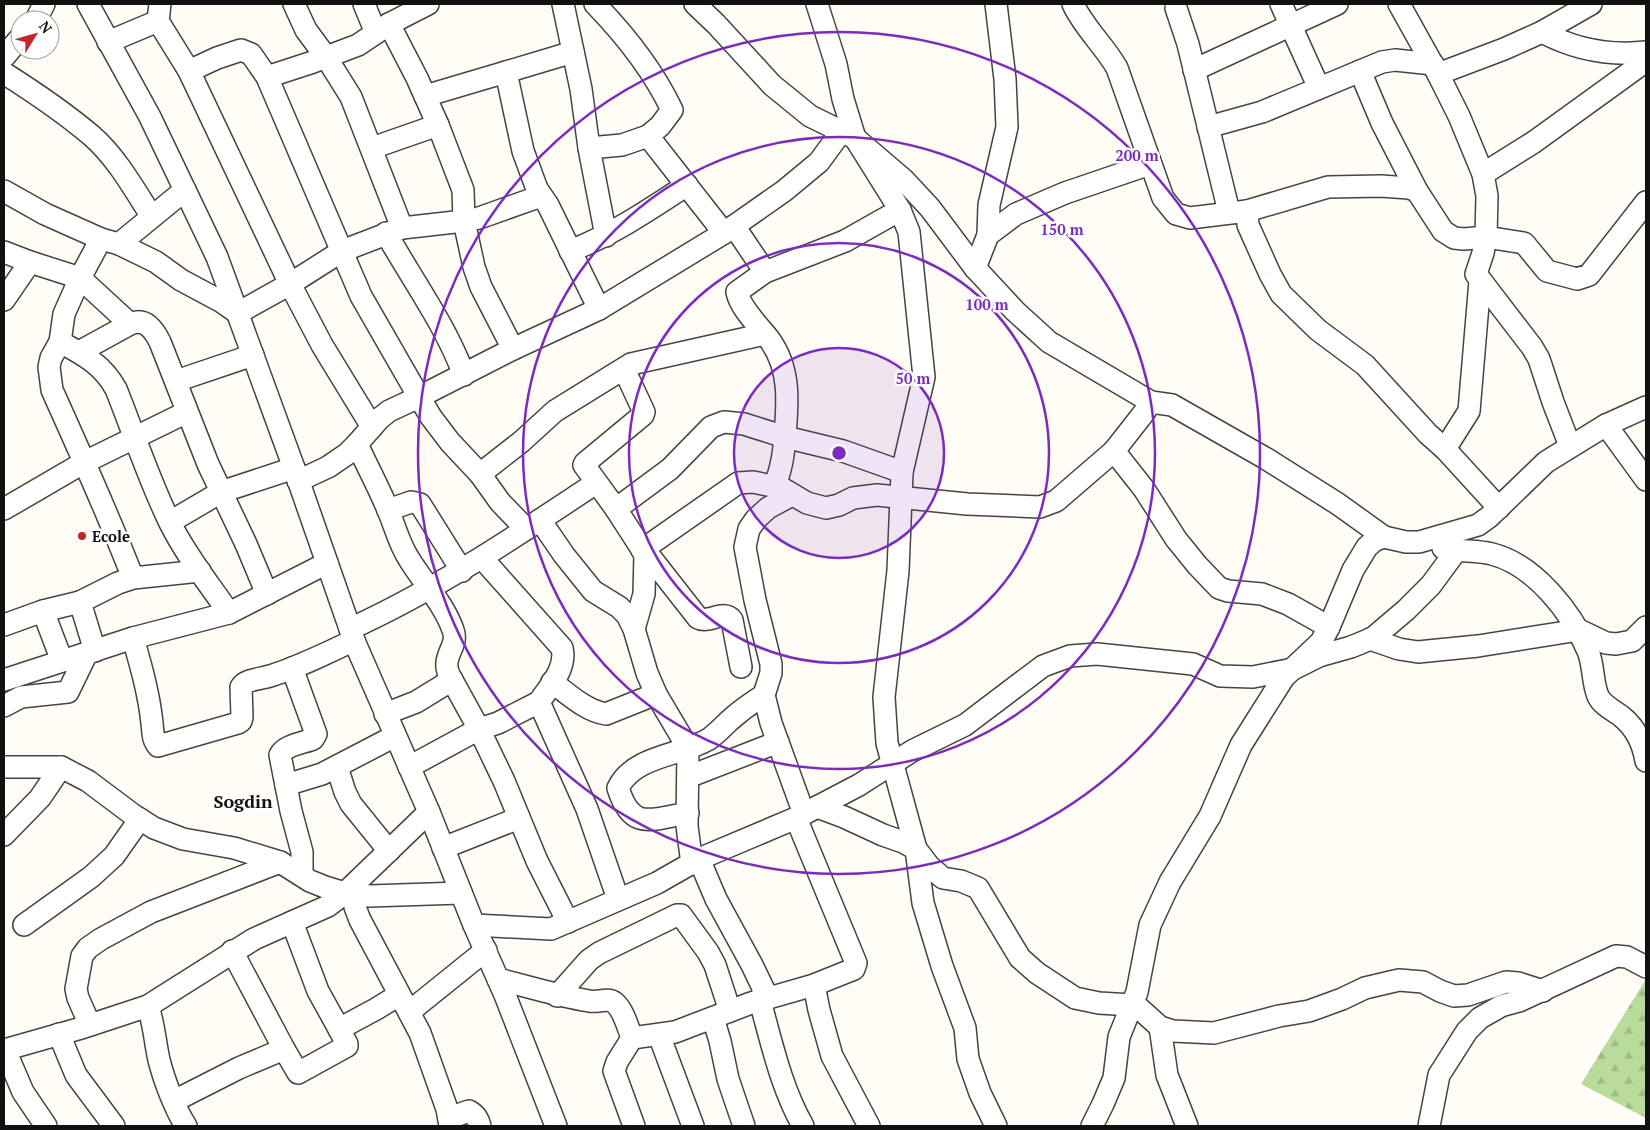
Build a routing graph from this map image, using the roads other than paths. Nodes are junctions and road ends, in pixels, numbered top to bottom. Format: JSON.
{"nodes":[{"id":1,"x":88,"y":4,"type":"edge"},
{"id":2,"x":294,"y":4,"type":"edge"},
{"id":3,"x":364,"y":4,"type":"edge"},
{"id":4,"x":428,"y":4,"type":"edge"},
{"id":5,"x":563,"y":4,"type":"edge"},
{"id":6,"x":595,"y":4,"type":"edge"},
{"id":7,"x":695,"y":4,"type":"edge"},
{"id":8,"x":816,"y":4,"type":"edge"},
{"id":9,"x":996,"y":4,"type":"edge"},
{"id":10,"x":1072,"y":4,"type":"edge"},
{"id":11,"x":1281,"y":4,"type":"edge"},
{"id":12,"x":1336,"y":4,"type":"edge"},
{"id":13,"x":1399,"y":4,"type":"edge"},
{"id":14,"x":1591,"y":4,"type":"edge"},
{"id":15,"x":1178,"y":5,"type":"edge"},
{"id":16,"x":159,"y":13,"type":"edge"},
{"id":17,"x":1291,"y":24,"type":"junction"},
{"id":18,"x":382,"y":28,"type":"junction"},
{"id":19,"x":1542,"y":32,"type":"junction"},
{"id":20,"x":108,"y":42,"type":"junction"},
{"id":21,"x":573,"y":52,"type":"junction"},
{"id":22,"x":1646,"y":52,"type":"edge"},
{"id":23,"x":326,"y":57,"type":"junction"},
{"id":24,"x":1646,"y":61,"type":"edge"},
{"id":25,"x":1435,"y":69,"type":"junction"},
{"id":26,"x":1194,"y":70,"type":"junction"},
{"id":27,"x":189,"y":71,"type":"junction"},
{"id":28,"x":1360,"y":71,"type":"junction"},
{"id":29,"x":506,"y":72,"type":"junction"},
{"id":30,"x":4,"y":73,"type":"edge"},
{"id":31,"x":267,"y":77,"type":"junction"},
{"id":32,"x":1319,"y":88,"type":"junction"},
{"id":33,"x":425,"y":96,"type":"junction"},
{"id":34,"x":438,"y":125,"type":"junction"},
{"id":35,"x":1208,"y":127,"type":"junction"},
{"id":36,"x":848,"y":135,"type":"junction"},
{"id":37,"x":648,"y":136,"type":"junction"},
{"id":38,"x":372,"y":148,"type":"junction"},
{"id":39,"x":589,"y":148,"type":"junction"},
{"id":40,"x":1150,"y":164,"type":"junction"},
{"id":41,"x":1483,"y":174,"type":"junction"},
{"id":42,"x":687,"y":185,"type":"junction"},
{"id":43,"x":4,"y":190,"type":"edge"},
{"id":44,"x":185,"y":190,"type":"junction"},
{"id":45,"x":1417,"y":191,"type":"junction"},
{"id":46,"x":541,"y":196,"type":"junction"},
{"id":47,"x":1646,"y":202,"type":"edge"},
{"id":48,"x":900,"y":210,"type":"junction"},
{"id":49,"x":1238,"y":212,"type":"junction"},
{"id":50,"x":152,"y":217,"type":"junction"},
{"id":51,"x":464,"y":221,"type":"junction"},
{"id":52,"x":729,"y":230,"type":"junction"},
{"id":53,"x":394,"y":231,"type":"junction"},
{"id":54,"x":988,"y":235,"type":"junction"},
{"id":55,"x":606,"y":236,"type":"junction"},
{"id":56,"x":1486,"y":237,"type":"junction"},
{"id":57,"x":110,"y":242,"type":"junction"},
{"id":58,"x":342,"y":251,"type":"junction"},
{"id":59,"x":570,"y":251,"type":"junction"},
{"id":60,"x":4,"y":252,"type":"edge"},
{"id":61,"x":30,"y":262,"type":"junction"},
{"id":62,"x":975,"y":268,"type":"junction"},
{"id":63,"x":765,"y":272,"type":"junction"},
{"id":64,"x":80,"y":278,"type":"junction"},
{"id":65,"x":1480,"y":281,"type":"junction"},
{"id":66,"x":290,"y":284,"type":"junction"},
{"id":67,"x":4,"y":300,"type":"edge"},
{"id":68,"x":599,"y":309,"type":"junction"},
{"id":69,"x":238,"y":313,"type":"junction"},
{"id":70,"x":130,"y":324,"type":"junction"},
{"id":71,"x":765,"y":334,"type":"junction"},
{"id":72,"x":60,"y":342,"type":"junction"},
{"id":73,"x":513,"y":350,"type":"junction"},
{"id":74,"x":79,"y":352,"type":"junction"},
{"id":75,"x":253,"y":355,"type":"junction"},
{"id":76,"x":624,"y":369,"type":"junction"},
{"id":77,"x":464,"y":375,"type":"junction"},
{"id":78,"x":176,"y":381,"type":"junction"},
{"id":79,"x":419,"y":397,"type":"junction"},
{"id":80,"x":1151,"y":402,"type":"junction"},
{"id":81,"x":1646,"y":407,"type":"edge"},
{"id":82,"x":188,"y":412,"type":"junction"},
{"id":83,"x":1606,"y":425,"type":"junction"},
{"id":84,"x":372,"y":427,"type":"junction"},
{"id":85,"x":136,"y":437,"type":"junction"},
{"id":86,"x":785,"y":437,"type":"junction"},
{"id":87,"x":357,"y":444,"type":"junction"},
{"id":88,"x":1570,"y":446,"type":"junction"},
{"id":89,"x":1445,"y":449,"type":"junction"},
{"id":90,"x":1114,"y":451,"type":"junction"},
{"id":91,"x":84,"y":463,"type":"junction"},
{"id":92,"x":902,"y":472,"type":"junction"},
{"id":93,"x":296,"y":474,"type":"junction"},
{"id":94,"x":480,"y":474,"type":"junction"},
{"id":95,"x":1646,"y":480,"type":"edge"},
{"id":96,"x":596,"y":484,"type":"junction"},
{"id":97,"x":783,"y":489,"type":"junction"},
{"id":98,"x":221,"y":492,"type":"junction"},
{"id":99,"x":901,"y":497,"type":"junction"},
{"id":100,"x":1499,"y":508,"type":"junction"},
{"id":101,"x":4,"y":509,"type":"edge"},
{"id":102,"x":616,"y":509,"type":"junction"},
{"id":103,"x":388,"y":510,"type":"junction"},
{"id":104,"x":170,"y":522,"type":"junction"},
{"id":105,"x":533,"y":524,"type":"junction"},
{"id":106,"x":1384,"y":537,"type":"junction"},
{"id":107,"x":1419,"y":542,"type":"junction"},
{"id":108,"x":643,"y":552,"type":"junction"},
{"id":109,"x":1456,"y":552,"type":"junction"},
{"id":110,"x":482,"y":558,"type":"junction"},
{"id":111,"x":328,"y":564,"type":"junction"},
{"id":112,"x":462,"y":570,"type":"junction"},
{"id":113,"x":200,"y":571,"type":"junction"},
{"id":114,"x":132,"y":578,"type":"junction"},
{"id":115,"x":429,"y":590,"type":"junction"},
{"id":116,"x":268,"y":594,"type":"junction"},
{"id":117,"x":80,"y":602,"type":"junction"},
{"id":118,"x":43,"y":611,"type":"junction"},
{"id":119,"x":229,"y":613,"type":"junction"},
{"id":120,"x":4,"y":625,"type":"edge"},
{"id":121,"x":1646,"y":626,"type":"edge"},
{"id":122,"x":1329,"y":628,"type":"junction"},
{"id":123,"x":634,"y":629,"type":"junction"},
{"id":124,"x":1579,"y":630,"type":"junction"},
{"id":125,"x":353,"y":636,"type":"junction"},
{"id":126,"x":133,"y":638,"type":"junction"},
{"id":127,"x":1370,"y":639,"type":"junction"},
{"id":128,"x":91,"y":652,"type":"junction"},
{"id":129,"x":62,"y":661,"type":"junction"},
{"id":130,"x":741,"y":667,"type":"dead end"},
{"id":131,"x":292,"y":668,"type":"junction"},
{"id":132,"x":1293,"y":669,"type":"junction"},
{"id":133,"x":4,"y":680,"type":"edge"},
{"id":134,"x":452,"y":680,"type":"junction"},
{"id":135,"x":552,"y":682,"type":"junction"},
{"id":136,"x":656,"y":694,"type":"junction"},
{"id":137,"x":764,"y":695,"type":"junction"},
{"id":138,"x":539,"y":702,"type":"junction"},
{"id":139,"x":4,"y":706,"type":"edge"},
{"id":140,"x":385,"y":714,"type":"junction"},
{"id":141,"x":479,"y":729,"type":"junction"},
{"id":142,"x":395,"y":736,"type":"junction"},
{"id":143,"x":778,"y":742,"type":"junction"},
{"id":144,"x":688,"y":748,"type":"junction"},
{"id":145,"x":1646,"y":761,"type":"edge"},
{"id":146,"x":892,"y":763,"type":"junction"},
{"id":147,"x":4,"y":766,"type":"edge"},
{"id":148,"x":61,"y":767,"type":"junction"},
{"id":149,"x":336,"y":767,"type":"junction"},
{"id":150,"x":409,"y":767,"type":"junction"},
{"id":151,"x":688,"y":777,"type":"junction"},
{"id":152,"x":286,"y":785,"type":"junction"},
{"id":153,"x":429,"y":812,"type":"junction"},
{"id":154,"x":688,"y":813,"type":"junction"},
{"id":155,"x":806,"y":813,"type":"junction"},
{"id":156,"x":519,"y":818,"type":"junction"},
{"id":157,"x":140,"y":819,"type":"junction"},
{"id":158,"x":4,"y":835,"type":"edge"},
{"id":159,"x":443,"y":848,"type":"junction"},
{"id":160,"x":916,"y":849,"type":"junction"},
{"id":161,"x":389,"y":851,"type":"junction"},
{"id":162,"x":280,"y":862,"type":"junction"},
{"id":163,"x":695,"y":862,"type":"junction"},
{"id":164,"x":302,"y":875,"type":"junction"},
{"id":165,"x":461,"y":893,"type":"junction"},
{"id":166,"x":350,"y":894,"type":"junction"},
{"id":167,"x":618,"y":899,"type":"junction"},
{"id":168,"x":292,"y":922,"type":"junction"},
{"id":169,"x":568,"y":922,"type":"junction"},
{"id":170,"x":24,"y":925,"type":"dead end"},
{"id":171,"x":474,"y":925,"type":"junction"},
{"id":172,"x":486,"y":950,"type":"junction"},
{"id":173,"x":232,"y":951,"type":"junction"},
{"id":174,"x":1646,"y":967,"type":"edge"},
{"id":175,"x":498,"y":979,"type":"junction"},
{"id":176,"x":814,"y":985,"type":"junction"},
{"id":177,"x":1543,"y":990,"type":"junction"},
{"id":178,"x":558,"y":996,"type":"junction"},
{"id":179,"x":760,"y":1001,"type":"junction"},
{"id":180,"x":404,"y":1003,"type":"junction"},
{"id":181,"x":1132,"y":1005,"type":"junction"},
{"id":182,"x":148,"y":1006,"type":"junction"},
{"id":183,"x":722,"y":1014,"type":"junction"},
{"id":184,"x":90,"y":1025,"type":"junction"},
{"id":185,"x":1160,"y":1027,"type":"junction"},
{"id":186,"x":339,"y":1028,"type":"junction"},
{"id":187,"x":59,"y":1034,"type":"junction"},
{"id":188,"x":660,"y":1035,"type":"junction"},
{"id":189,"x":632,"y":1038,"type":"junction"},
{"id":190,"x":284,"y":1049,"type":"junction"},
{"id":191,"x":5,"y":1050,"type":"edge"},
{"id":192,"x":174,"y":1101,"type":"junction"},
{"id":193,"x":450,"y":1122,"type":"edge"},
{"id":194,"x":46,"y":1126,"type":"edge"},
{"id":195,"x":114,"y":1126,"type":"edge"},
{"id":196,"x":186,"y":1126,"type":"edge"},
{"id":197,"x":480,"y":1126,"type":"edge"},
{"id":198,"x":556,"y":1126,"type":"edge"},
{"id":199,"x":634,"y":1126,"type":"edge"},
{"id":200,"x":693,"y":1126,"type":"edge"},
{"id":201,"x":744,"y":1126,"type":"edge"},
{"id":202,"x":803,"y":1126,"type":"edge"},
{"id":203,"x":869,"y":1126,"type":"edge"},
{"id":204,"x":996,"y":1126,"type":"edge"},
{"id":205,"x":1092,"y":1126,"type":"edge"},
{"id":206,"x":1186,"y":1126,"type":"edge"},
{"id":207,"x":1429,"y":1126,"type":"edge"}],
"edges":[{"from":1,"to":20,"type":"street"},
{"from":2,"to":23,"type":"street"},
{"from":3,"to":18,"type":"street"},
{"from":4,"to":18,"type":"street"},
{"from":5,"to":21,"type":"street"},
{"from":6,"to":37,"type":"street"},
{"from":7,"to":36,"type":"street"},
{"from":8,"to":36,"type":"street"},
{"from":9,"to":54,"type":"street"},
{"from":10,"to":40,"type":"street"},
{"from":11,"to":17,"type":"street"},
{"from":12,"to":17,"type":"street"},
{"from":13,"to":25,"type":"street"},
{"from":14,"to":19,"type":"street"},
{"from":15,"to":26,"type":"street"},
{"from":16,"to":20,"type":"street"},
{"from":16,"to":27,"type":"street"},
{"from":17,"to":26,"type":"street"},
{"from":17,"to":32,"type":"street"},
{"from":18,"to":23,"type":"street"},
{"from":18,"to":33,"type":"street"},
{"from":19,"to":22,"type":"street"},
{"from":19,"to":25,"type":"street"},
{"from":20,"to":44,"type":"street"},
{"from":21,"to":29,"type":"street"},
{"from":21,"to":39,"type":"street"},
{"from":23,"to":31,"type":"street"},
{"from":23,"to":38,"type":"street"},
{"from":24,"to":41,"type":"street"},
{"from":25,"to":28,"type":"street"},
{"from":25,"to":41,"type":"street"},
{"from":26,"to":35,"type":"street"},
{"from":27,"to":31,"type":"street"},
{"from":27,"to":66,"type":"street"},
{"from":28,"to":32,"type":"street"},
{"from":28,"to":45,"type":"street"},
{"from":29,"to":33,"type":"street"},
{"from":29,"to":46,"type":"street"},
{"from":30,"to":50,"type":"street"},
{"from":31,"to":58,"type":"street"},
{"from":32,"to":35,"type":"street"},
{"from":33,"to":34,"type":"street"},
{"from":34,"to":38,"type":"street"},
{"from":34,"to":51,"type":"street"},
{"from":35,"to":49,"type":"street"},
{"from":36,"to":48,"type":"street"},
{"from":36,"to":52,"type":"street"},
{"from":36,"to":62,"type":"street"},
{"from":37,"to":39,"type":"street"},
{"from":37,"to":42,"type":"street"},
{"from":38,"to":53,"type":"street"},
{"from":39,"to":55,"type":"street"},
{"from":40,"to":49,"type":"street"},
{"from":40,"to":54,"type":"street"},
{"from":41,"to":56,"type":"street"},
{"from":42,"to":52,"type":"street"},
{"from":42,"to":55,"type":"street"},
{"from":43,"to":57,"type":"street"},
{"from":44,"to":50,"type":"street"},
{"from":44,"to":69,"type":"street"},
{"from":45,"to":49,"type":"street"},
{"from":45,"to":56,"type":"street"},
{"from":46,"to":51,"type":"street"},
{"from":46,"to":59,"type":"street"},
{"from":47,"to":56,"type":"street"},
{"from":48,"to":63,"type":"street"},
{"from":48,"to":92,"type":"street"},
{"from":49,"to":89,"type":"street"},
{"from":50,"to":57,"type":"street"},
{"from":51,"to":53,"type":"street"},
{"from":51,"to":73,"type":"street"},
{"from":52,"to":63,"type":"street"},
{"from":52,"to":68,"type":"street"},
{"from":53,"to":58,"type":"street"},
{"from":53,"to":77,"type":"street"},
{"from":54,"to":62,"type":"street"},
{"from":55,"to":59,"type":"street"},
{"from":56,"to":65,"type":"street"},
{"from":57,"to":64,"type":"street"},
{"from":57,"to":69,"type":"street"},
{"from":58,"to":66,"type":"street"},
{"from":58,"to":79,"type":"street"},
{"from":59,"to":68,"type":"street"},
{"from":60,"to":61,"type":"street"},
{"from":61,"to":64,"type":"street"},
{"from":61,"to":67,"type":"street"},
{"from":62,"to":80,"type":"street"},
{"from":63,"to":71,"type":"street"},
{"from":64,"to":70,"type":"street"},
{"from":64,"to":72,"type":"street"},
{"from":65,"to":88,"type":"street"},
{"from":65,"to":89,"type":"street"},
{"from":66,"to":69,"type":"street"},
{"from":66,"to":84,"type":"street"},
{"from":68,"to":73,"type":"street"},
{"from":69,"to":75,"type":"street"},
{"from":70,"to":74,"type":"street"},
{"from":70,"to":78,"type":"street"},
{"from":71,"to":76,"type":"street"},
{"from":71,"to":86,"type":"street"},
{"from":72,"to":74,"type":"street"},
{"from":72,"to":91,"type":"street"},
{"from":73,"to":77,"type":"street"},
{"from":74,"to":85,"type":"street"},
{"from":75,"to":78,"type":"street"},
{"from":75,"to":93,"type":"street"},
{"from":76,"to":94,"type":"street"},
{"from":76,"to":96,"type":"street"},
{"from":77,"to":79,"type":"street"},
{"from":78,"to":82,"type":"street"},
{"from":79,"to":84,"type":"street"},
{"from":79,"to":94,"type":"street"},
{"from":80,"to":90,"type":"street"},
{"from":80,"to":106,"type":"street"},
{"from":81,"to":83,"type":"street"},
{"from":82,"to":85,"type":"street"},
{"from":82,"to":98,"type":"street"},
{"from":83,"to":88,"type":"street"},
{"from":83,"to":95,"type":"street"},
{"from":84,"to":87,"type":"street"},
{"from":85,"to":91,"type":"street"},
{"from":85,"to":104,"type":"street"},
{"from":86,"to":92,"type":"street"},
{"from":86,"to":97,"type":"street"},
{"from":86,"to":102,"type":"street"},
{"from":87,"to":93,"type":"street"},
{"from":87,"to":103,"type":"street"},
{"from":88,"to":100,"type":"street"},
{"from":89,"to":100,"type":"street"},
{"from":90,"to":99,"type":"street"},
{"from":90,"to":122,"type":"street"},
{"from":91,"to":101,"type":"street"},
{"from":91,"to":114,"type":"street"},
{"from":92,"to":99,"type":"street"},
{"from":93,"to":98,"type":"street"},
{"from":93,"to":111,"type":"street"},
{"from":94,"to":105,"type":"street"},
{"from":96,"to":102,"type":"street"},
{"from":96,"to":105,"type":"street"},
{"from":97,"to":99,"type":"street"},
{"from":97,"to":108,"type":"street"},
{"from":97,"to":137,"type":"street"},
{"from":98,"to":104,"type":"street"},
{"from":98,"to":116,"type":"street"},
{"from":99,"to":146,"type":"street"},
{"from":100,"to":107,"type":"street"},
{"from":102,"to":108,"type":"street"},
{"from":103,"to":112,"type":"street"},
{"from":103,"to":115,"type":"street"},
{"from":104,"to":113,"type":"street"},
{"from":105,"to":110,"type":"street"},
{"from":105,"to":123,"type":"street"},
{"from":106,"to":107,"type":"street"},
{"from":106,"to":122,"type":"street"},
{"from":107,"to":109,"type":"street"},
{"from":108,"to":123,"type":"street"},
{"from":108,"to":130,"type":"street"},
{"from":109,"to":124,"type":"street"},
{"from":109,"to":127,"type":"street"},
{"from":110,"to":112,"type":"street"},
{"from":110,"to":135,"type":"street"},
{"from":111,"to":116,"type":"street"},
{"from":111,"to":125,"type":"street"},
{"from":112,"to":115,"type":"street"},
{"from":113,"to":114,"type":"street"},
{"from":113,"to":119,"type":"street"},
{"from":114,"to":117,"type":"street"},
{"from":115,"to":125,"type":"street"},
{"from":115,"to":134,"type":"street"},
{"from":116,"to":119,"type":"street"},
{"from":117,"to":118,"type":"street"},
{"from":117,"to":128,"type":"street"},
{"from":118,"to":120,"type":"street"},
{"from":118,"to":129,"type":"street"},
{"from":119,"to":126,"type":"street"},
{"from":121,"to":124,"type":"street"},
{"from":122,"to":132,"type":"street"},
{"from":123,"to":136,"type":"street"},
{"from":124,"to":127,"type":"street"},
{"from":124,"to":145,"type":"street"},
{"from":125,"to":131,"type":"street"},
{"from":125,"to":140,"type":"street"},
{"from":126,"to":128,"type":"street"},
{"from":126,"to":131,"type":"street"},
{"from":127,"to":132,"type":"street"},
{"from":128,"to":129,"type":"street"},
{"from":128,"to":139,"type":"street"},
{"from":129,"to":133,"type":"street"},
{"from":131,"to":152,"type":"street"},
{"from":132,"to":146,"type":"street"},
{"from":132,"to":181,"type":"street"},
{"from":134,"to":140,"type":"street"},
{"from":134,"to":141,"type":"street"},
{"from":135,"to":136,"type":"street"},
{"from":135,"to":138,"type":"street"},
{"from":136,"to":144,"type":"street"},
{"from":137,"to":143,"type":"street"},
{"from":137,"to":144,"type":"street"},
{"from":138,"to":141,"type":"street"},
{"from":138,"to":167,"type":"street"},
{"from":140,"to":142,"type":"street"},
{"from":141,"to":150,"type":"street"},
{"from":141,"to":156,"type":"street"},
{"from":142,"to":149,"type":"street"},
{"from":142,"to":150,"type":"street"},
{"from":143,"to":151,"type":"street"},
{"from":143,"to":155,"type":"street"},
{"from":144,"to":151,"type":"street"},
{"from":144,"to":154,"type":"street"},
{"from":146,"to":155,"type":"street"},
{"from":146,"to":160,"type":"street"},
{"from":147,"to":148,"type":"street"},
{"from":148,"to":157,"type":"street"},
{"from":148,"to":158,"type":"street"},
{"from":149,"to":152,"type":"street"},
{"from":149,"to":161,"type":"street"},
{"from":150,"to":153,"type":"street"},
{"from":151,"to":154,"type":"street"},
{"from":152,"to":164,"type":"street"},
{"from":153,"to":159,"type":"street"},
{"from":153,"to":161,"type":"street"},
{"from":154,"to":163,"type":"street"},
{"from":155,"to":160,"type":"street"},
{"from":155,"to":163,"type":"street"},
{"from":155,"to":176,"type":"street"},
{"from":156,"to":159,"type":"street"},
{"from":156,"to":169,"type":"street"},
{"from":157,"to":162,"type":"street"},
{"from":157,"to":170,"type":"street"},
{"from":159,"to":165,"type":"street"},
{"from":160,"to":181,"type":"street"},
{"from":160,"to":204,"type":"street"},
{"from":161,"to":166,"type":"street"},
{"from":162,"to":164,"type":"street"},
{"from":162,"to":184,"type":"street"},
{"from":163,"to":167,"type":"street"},
{"from":163,"to":179,"type":"street"},
{"from":164,"to":166,"type":"street"},
{"from":165,"to":166,"type":"street"},
{"from":165,"to":171,"type":"street"},
{"from":166,"to":168,"type":"street"},
{"from":166,"to":180,"type":"street"},
{"from":167,"to":169,"type":"street"},
{"from":168,"to":173,"type":"street"},
{"from":168,"to":186,"type":"street"},
{"from":169,"to":171,"type":"street"},
{"from":171,"to":172,"type":"street"},
{"from":172,"to":175,"type":"street"},
{"from":172,"to":180,"type":"street"},
{"from":173,"to":182,"type":"street"},
{"from":173,"to":190,"type":"street"},
{"from":174,"to":177,"type":"street"},
{"from":175,"to":178,"type":"street"},
{"from":175,"to":198,"type":"street"},
{"from":176,"to":179,"type":"street"},
{"from":176,"to":203,"type":"street"},
{"from":177,"to":185,"type":"street"},
{"from":177,"to":207,"type":"street"},
{"from":178,"to":183,"type":"street"},
{"from":178,"to":189,"type":"street"},
{"from":179,"to":183,"type":"street"},
{"from":179,"to":202,"type":"street"},
{"from":180,"to":186,"type":"street"},
{"from":180,"to":193,"type":"street"},
{"from":181,"to":185,"type":"street"},
{"from":181,"to":205,"type":"street"},
{"from":182,"to":184,"type":"street"},
{"from":182,"to":192,"type":"street"},
{"from":183,"to":188,"type":"street"},
{"from":183,"to":201,"type":"street"},
{"from":184,"to":187,"type":"street"},
{"from":185,"to":206,"type":"street"},
{"from":186,"to":190,"type":"street"},
{"from":187,"to":191,"type":"street"},
{"from":187,"to":195,"type":"street"},
{"from":188,"to":189,"type":"street"},
{"from":188,"to":200,"type":"street"},
{"from":189,"to":199,"type":"street"},
{"from":190,"to":192,"type":"street"},
{"from":191,"to":194,"type":"street"},
{"from":192,"to":196,"type":"street"},
{"from":193,"to":197,"type":"street"}]}
